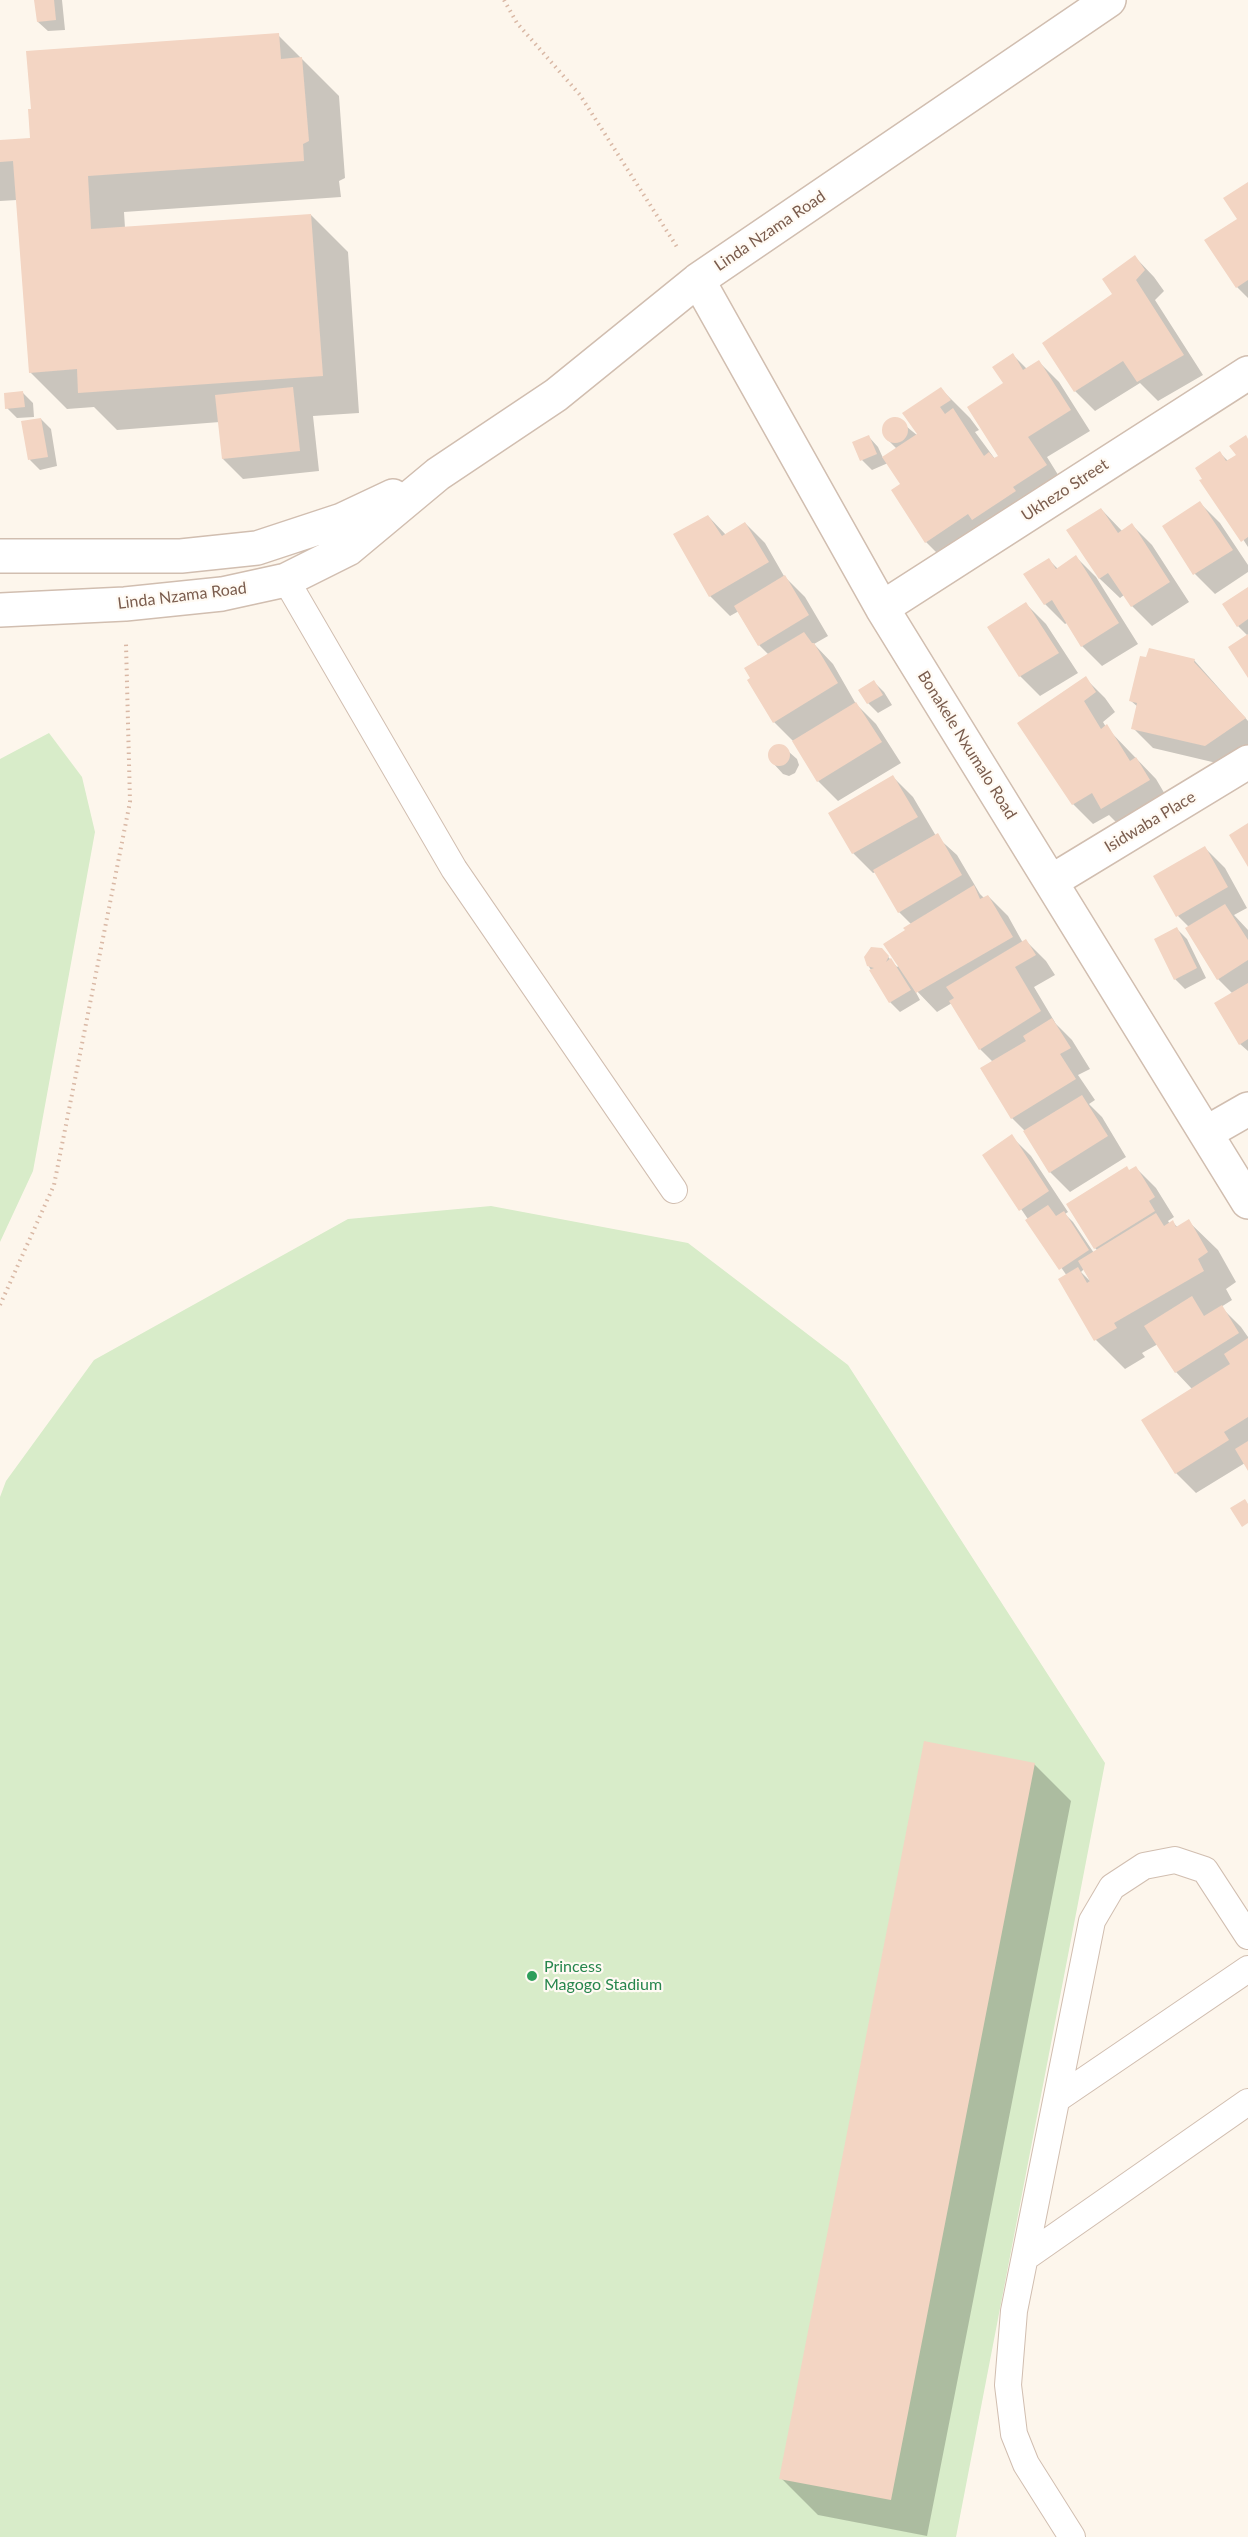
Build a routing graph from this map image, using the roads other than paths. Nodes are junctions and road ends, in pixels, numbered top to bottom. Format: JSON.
{"nodes":[{"id":1,"x":1110,"y":0,"type":"edge"},
{"id":2,"x":698,"y":280,"type":"junction"},
{"id":3,"x":1248,"y":373,"type":"edge"},
{"id":4,"x":438,"y":474,"type":"junction"},
{"id":5,"x":0,"y":555,"type":"edge"},
{"id":6,"x":286,"y":580,"type":"junction"},
{"id":7,"x":882,"y":608,"type":"junction"},
{"id":8,"x":0,"y":610,"type":"edge"},
{"id":9,"x":1248,"y":762,"type":"edge"},
{"id":10,"x":1052,"y":881,"type":"junction"},
{"id":11,"x":1248,"y":1109,"type":"edge"},
{"id":12,"x":1206,"y":1133,"type":"junction"},
{"id":13,"x":674,"y":1190,"type":"dead end"},
{"id":14,"x":1248,"y":1202,"type":"edge"},
{"id":15,"x":1248,"y":1936,"type":"edge"},
{"id":16,"x":1248,"y":1969,"type":"edge"},
{"id":17,"x":1057,"y":2099,"type":"junction"},
{"id":18,"x":1248,"y":2102,"type":"edge"},
{"id":19,"x":1026,"y":2257,"type":"junction"},
{"id":20,"x":1072,"y":2537,"type":"edge"}],
"edges":[{"from":1,"to":2,"type":"street","name":"Linda Nzama Road"},
{"from":2,"to":4,"type":"street","name":"Linda Nzama Road"},
{"from":2,"to":7,"type":"street","name":"Bonakele Nxumalo Road"},
{"from":3,"to":7,"type":"street","name":"Ukhezo Street"},
{"from":4,"to":5,"type":"street","name":"Linda Nzama Road"},
{"from":4,"to":6,"type":"street","name":"Linda Nzama Road"},
{"from":6,"to":8,"type":"street","name":"Linda Nzama Road"},
{"from":6,"to":13,"type":"lane"},
{"from":7,"to":10,"type":"street","name":"Bonakele Nxumalo Road"},
{"from":9,"to":10,"type":"street","name":"Isidwaba Place"},
{"from":10,"to":12,"type":"street","name":"Bonakele Nxumalo Road"},
{"from":11,"to":12,"type":"street"},
{"from":12,"to":14,"type":"street","name":"Bonakele Nxumalo Road"},
{"from":15,"to":17,"type":"lane"},
{"from":16,"to":17,"type":"lane"},
{"from":17,"to":19,"type":"lane"},
{"from":18,"to":19,"type":"lane"},
{"from":19,"to":20,"type":"lane"}]}
